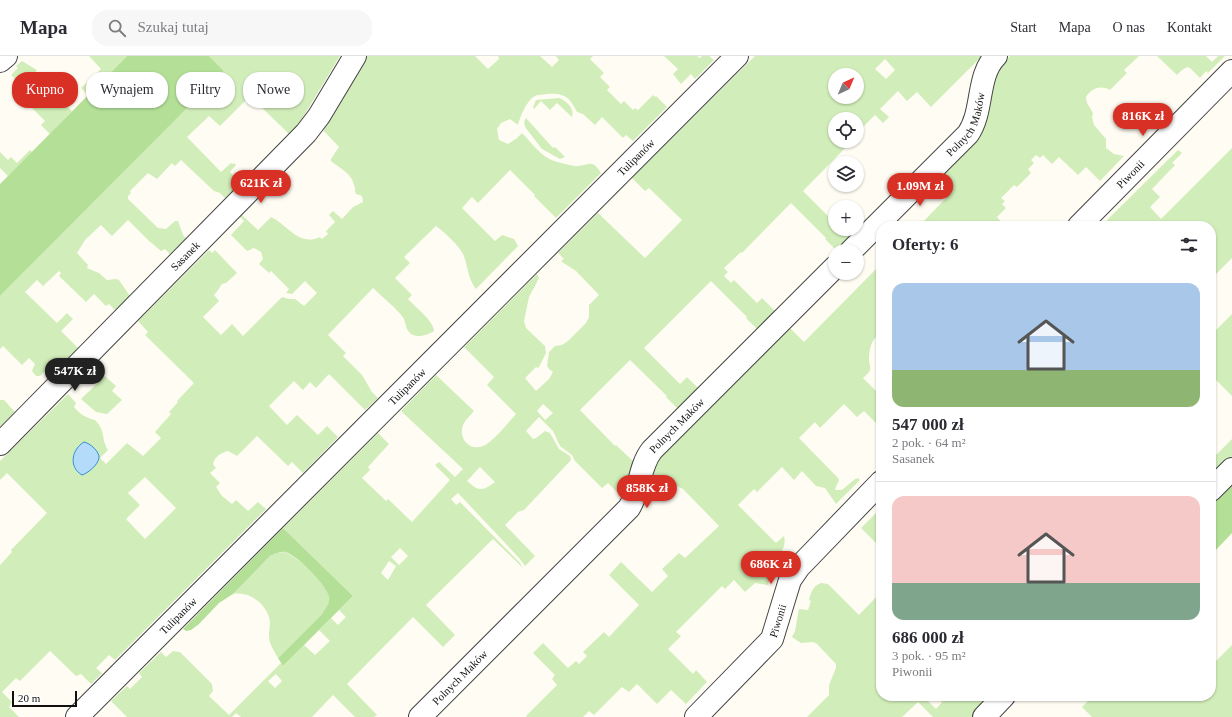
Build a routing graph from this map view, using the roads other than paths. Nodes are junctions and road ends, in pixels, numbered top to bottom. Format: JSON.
{"nodes":[{"id":1,"x":6,"y":56,"type":"edge"},
{"id":2,"x":355,"y":56,"type":"edge"},
{"id":3,"x":737,"y":56,"type":"edge"},
{"id":4,"x":996,"y":56,"type":"edge"},
{"id":5,"x":0,"y":61,"type":"edge"},
{"id":6,"x":1232,"y":71,"type":"edge"},
{"id":7,"x":881,"y":221,"type":"edge"},
{"id":8,"x":1084,"y":221,"type":"edge"},
{"id":9,"x":876,"y":226,"type":"edge"},
{"id":10,"x":858,"y":244,"type":"edge"},
{"id":11,"x":828,"y":274,"type":"edge"},
{"id":12,"x":0,"y":444,"type":"edge"},
{"id":13,"x":1232,"y":469,"type":"edge"},
{"id":14,"x":1216,"y":485,"type":"edge"},
{"id":15,"x":876,"y":487,"type":"edge"},
{"id":16,"x":999,"y":701,"type":"edge"},
{"id":17,"x":77,"y":717,"type":"edge"},
{"id":18,"x":420,"y":717,"type":"edge"},
{"id":19,"x":696,"y":717,"type":"edge"},
{"id":20,"x":984,"y":717,"type":"edge"}],
"edges":[{"from":1,"to":5,"type":"street"},
{"from":2,"to":12,"type":"street","name":"Sasanek"},
{"from":3,"to":17,"type":"street","name":"Tulipanów"},
{"from":4,"to":7,"type":"street","name":"Polnych Maków"},
{"from":6,"to":8,"type":"street","name":"Piwonii"},
{"from":9,"to":10,"type":"street","name":"Polnych Maków"},
{"from":11,"to":18,"type":"street","name":"Polnych Maków"},
{"from":13,"to":14,"type":"street"},
{"from":15,"to":19,"type":"street","name":"Piwonii"},
{"from":16,"to":20,"type":"street"}]}
